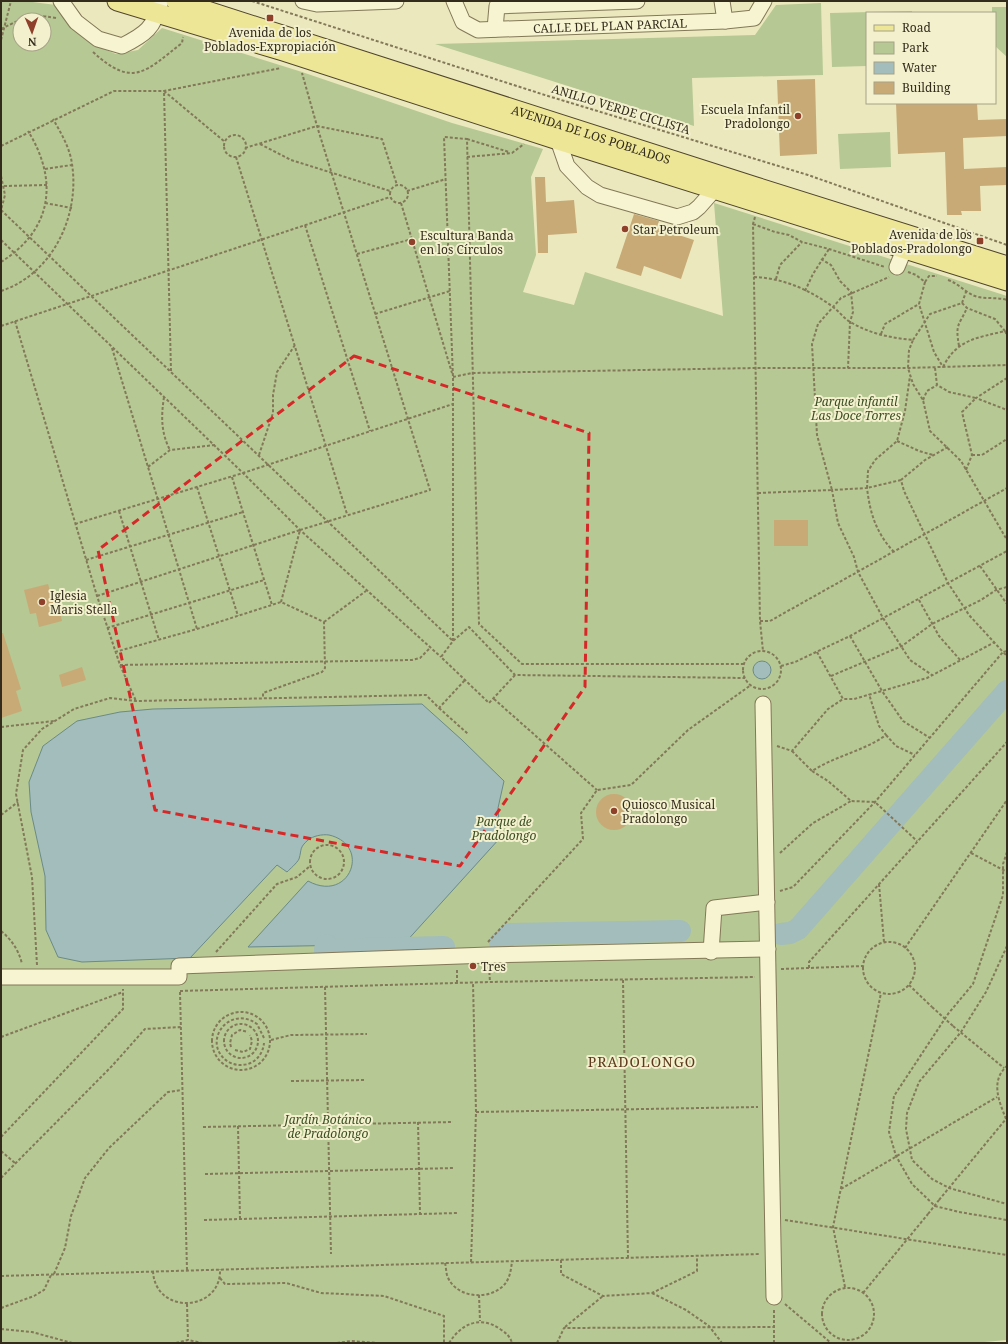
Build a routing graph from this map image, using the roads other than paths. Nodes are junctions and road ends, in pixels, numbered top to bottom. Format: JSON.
{"nodes":[{"id":1,"x":61,"y":1,"type":"edge"},
{"id":2,"x":117,"y":1,"type":"edge"},
{"id":3,"x":176,"y":1,"type":"edge"},
{"id":4,"x":303,"y":1,"type":"edge"},
{"id":5,"x":396,"y":1,"type":"edge"},
{"id":6,"x":637,"y":1,"type":"edge"},
{"id":7,"x":722,"y":1,"type":"edge"},
{"id":8,"x":764,"y":1,"type":"edge"},
{"id":9,"x":450,"y":2,"type":"edge"},
{"id":10,"x":159,"y":7,"type":"edge"},
{"id":11,"x":725,"y":21,"type":"junction"},
{"id":12,"x":495,"y":29,"type":"junction"},
{"id":13,"x":558,"y":140,"type":"junction"},
{"id":14,"x":714,"y":190,"type":"junction"},
{"id":15,"x":904,"y":250,"type":"junction"},
{"id":16,"x":897,"y":267,"type":"road end"},
{"id":17,"x":1006,"y":269,"type":"edge"},
{"id":18,"x":763,"y":704,"type":"dead end"},
{"id":19,"x":767,"y":897,"type":"junction"},
{"id":20,"x":768,"y":950,"type":"junction"},
{"id":21,"x":711,"y":952,"type":"junction"},
{"id":22,"x":1,"y":978,"type":"edge"},
{"id":23,"x":774,"y":1297,"type":"road end"}],
"edges":[{"from":1,"to":10,"type":"street"},
{"from":2,"to":10,"type":"main road","name":"AVENIDA DE LOS POBLADOS"},
{"from":3,"to":17,"type":"main road","name":"AVENIDA DE LOS POBLADOS"},
{"from":4,"to":5,"type":"street"},
{"from":6,"to":12,"type":"street","name":"CALLE DEL PLAN PARCIAL"},
{"from":7,"to":11,"type":"street"},
{"from":8,"to":11,"type":"street","name":"CALLE DEL PLAN PARCIAL"},
{"from":9,"to":12,"type":"street","name":"CALLE DEL PLAN PARCIAL"},
{"from":10,"to":13,"type":"main road","name":"AVENIDA DE LOS POBLADOS"},
{"from":11,"to":12,"type":"street","name":"CALLE DEL PLAN PARCIAL"},
{"from":13,"to":14,"type":"main road","name":"AVENIDA DE LOS POBLADOS"},
{"from":13,"to":14,"type":"street"},
{"from":14,"to":15,"type":"main road","name":"AVENIDA DE LOS POBLADOS"},
{"from":15,"to":16,"type":"street"},
{"from":15,"to":17,"type":"main road","name":"AVENIDA DE LOS POBLADOS"},
{"from":18,"to":19,"type":"street"},
{"from":19,"to":20,"type":"street"},
{"from":19,"to":21,"type":"street"},
{"from":20,"to":21,"type":"street"},
{"from":20,"to":23,"type":"street"},
{"from":21,"to":22,"type":"street"}]}
